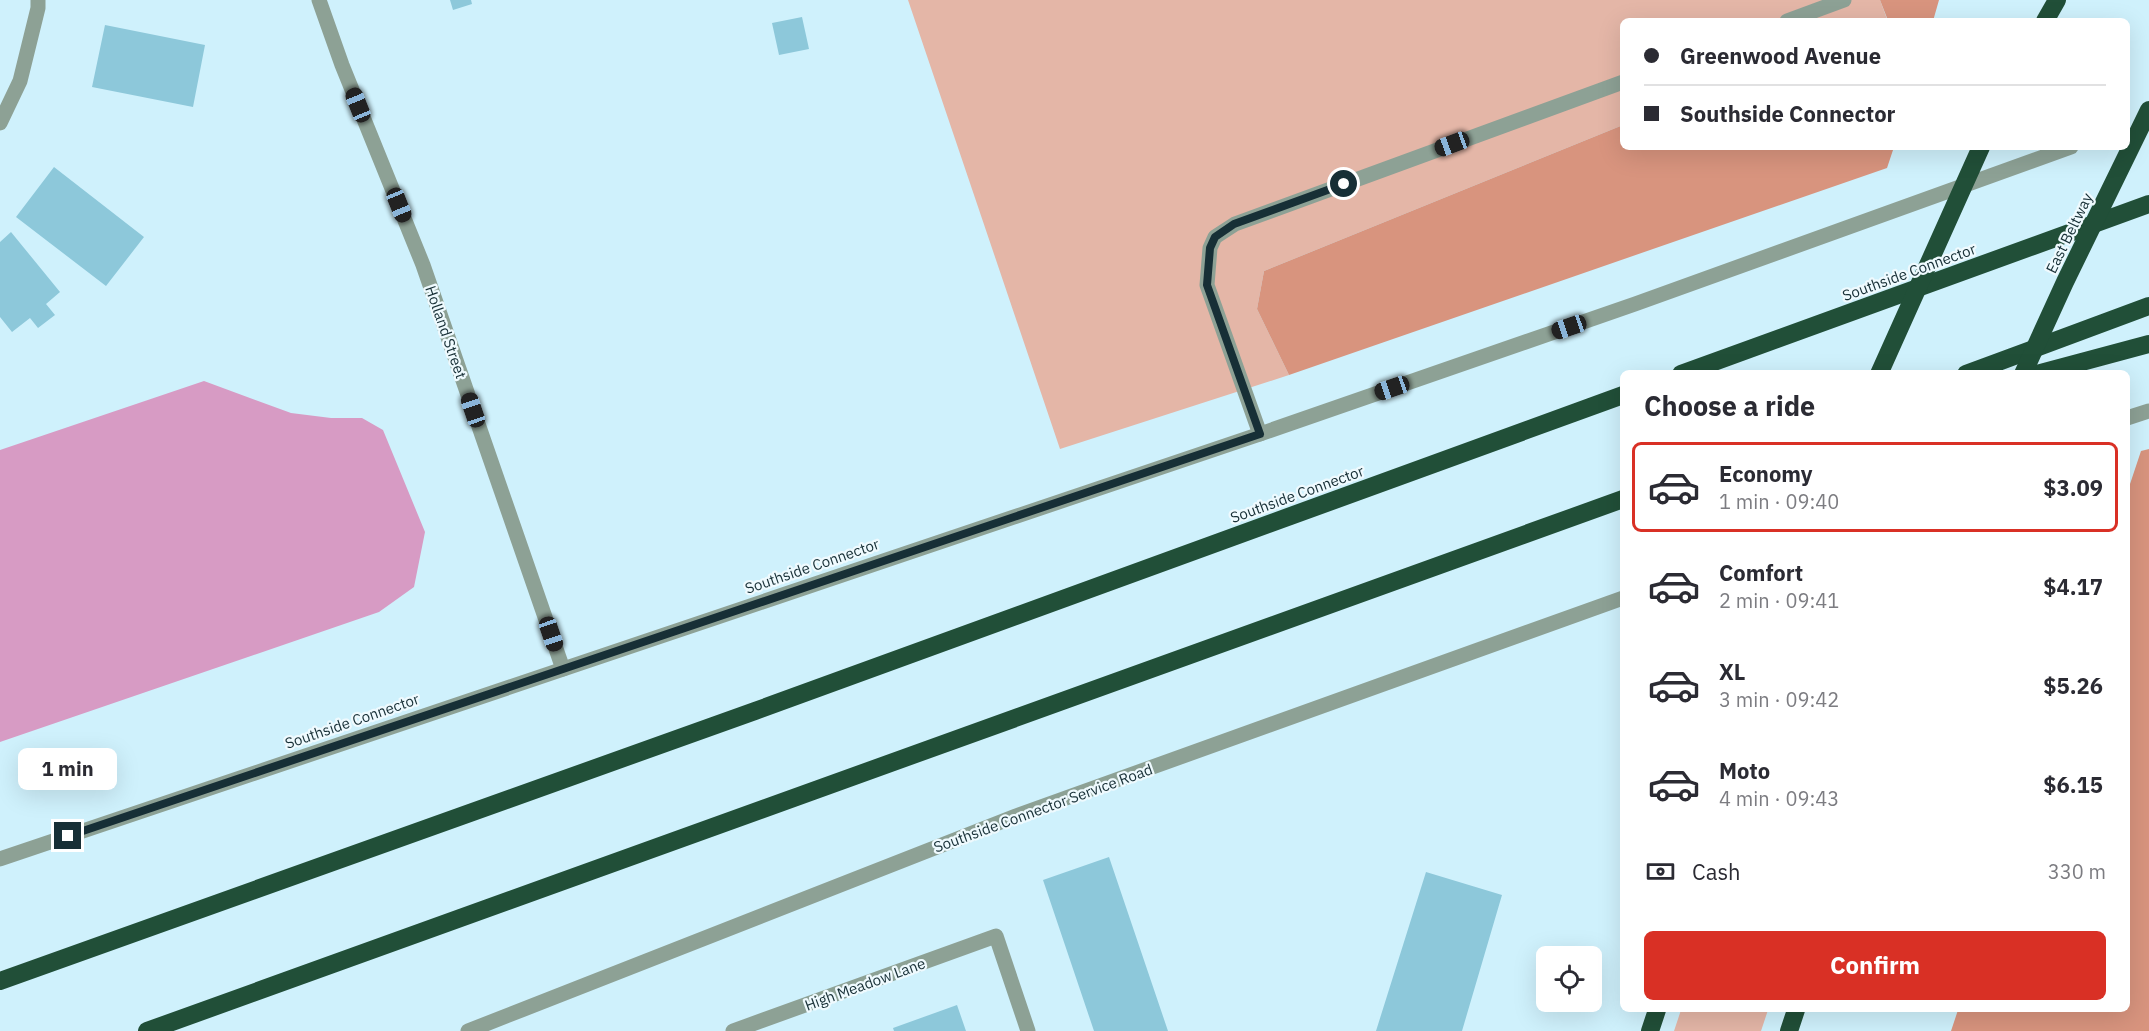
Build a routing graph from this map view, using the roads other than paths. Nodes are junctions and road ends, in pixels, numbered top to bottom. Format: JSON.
{"nodes":[{"id":1,"x":38,"y":0,"type":"edge"},
{"id":2,"x":319,"y":0,"type":"edge"},
{"id":3,"x":1844,"y":0,"type":"edge"},
{"id":4,"x":2049,"y":0,"type":"edge"},
{"id":5,"x":2057,"y":0,"type":"edge"},
{"id":6,"x":1795,"y":18,"type":"edge"},
{"id":7,"x":2044,"y":18,"type":"edge"},
{"id":8,"x":2045,"y":18,"type":"edge"},
{"id":9,"x":1620,"y":83,"type":"edge"},
{"id":10,"x":2149,"y":110,"type":"edge"},
{"id":11,"x":2149,"y":119,"type":"edge"},
{"id":12,"x":0,"y":123,"type":"edge"},
{"id":13,"x":2130,"y":126,"type":"edge"},
{"id":14,"x":2130,"y":149,"type":"edge"},
{"id":15,"x":1980,"y":150,"type":"edge"},
{"id":16,"x":2063,"y":150,"type":"edge"},
{"id":17,"x":2129,"y":150,"type":"edge"},
{"id":18,"x":2149,"y":204,"type":"edge"},
{"id":19,"x":2149,"y":306,"type":"edge"},
{"id":20,"x":2149,"y":344,"type":"edge"},
{"id":21,"x":1692,"y":370,"type":"edge"},
{"id":22,"x":1881,"y":370,"type":"edge"},
{"id":23,"x":1977,"y":370,"type":"edge"},
{"id":24,"x":2025,"y":370,"type":"edge"},
{"id":25,"x":2052,"y":370,"type":"edge"},
{"id":26,"x":1620,"y":395,"type":"edge"},
{"id":27,"x":2149,"y":411,"type":"edge"},
{"id":28,"x":2130,"y":417,"type":"edge"},
{"id":29,"x":1260,"y":434,"type":"junction"},
{"id":30,"x":1620,"y":500,"type":"edge"},
{"id":31,"x":1620,"y":599,"type":"edge"},
{"id":32,"x":563,"y":669,"type":"junction"},
{"id":33,"x":0,"y":859,"type":"edge"},
{"id":34,"x":364,"y":953,"type":"junction"},
{"id":35,"x":0,"y":981,"type":"edge"},
{"id":36,"x":1657,"y":1012,"type":"edge"},
{"id":37,"x":1795,"y":1012,"type":"edge"},
{"id":38,"x":147,"y":1031,"type":"edge"},
{"id":39,"x":170,"y":1031,"type":"edge"},
{"id":40,"x":468,"y":1031,"type":"edge"},
{"id":41,"x":733,"y":1031,"type":"edge"},
{"id":42,"x":1028,"y":1031,"type":"edge"},
{"id":43,"x":1650,"y":1031,"type":"edge"},
{"id":44,"x":1789,"y":1031,"type":"edge"}],
"edges":[{"from":1,"to":12,"type":"street"},
{"from":2,"to":32,"type":"street","name":"Holland Street"},
{"from":3,"to":6,"type":"street"},
{"from":4,"to":7,"type":"highway"},
{"from":5,"to":8,"type":"highway"},
{"from":9,"to":29,"type":"street"},
{"from":10,"to":14,"type":"highway","name":"East Beltway","bridge":true},
{"from":11,"to":13,"type":"street"},
{"from":15,"to":22,"type":"highway","bridge":true},
{"from":16,"to":29,"type":"street","name":"Southside Connector"},
{"from":17,"to":24,"type":"highway","name":"East Beltway","bridge":true},
{"from":18,"to":21,"type":"highway","name":"Southside Connector"},
{"from":19,"to":23,"type":"highway"},
{"from":20,"to":25,"type":"highway"},
{"from":26,"to":35,"type":"highway","name":"Southside Connector"},
{"from":27,"to":28,"type":"street"},
{"from":29,"to":32,"type":"street","name":"Southside Connector"},
{"from":30,"to":34,"type":"highway"},
{"from":31,"to":40,"type":"street","name":"Southside Connector Service Road"},
{"from":32,"to":33,"type":"street","name":"Southside Connector"},
{"from":34,"to":38,"type":"highway"},
{"from":34,"to":39,"type":"highway"},
{"from":36,"to":43,"type":"highway"},
{"from":37,"to":44,"type":"highway"},
{"from":41,"to":42,"type":"street","name":"High Meadow Lane"}]}
